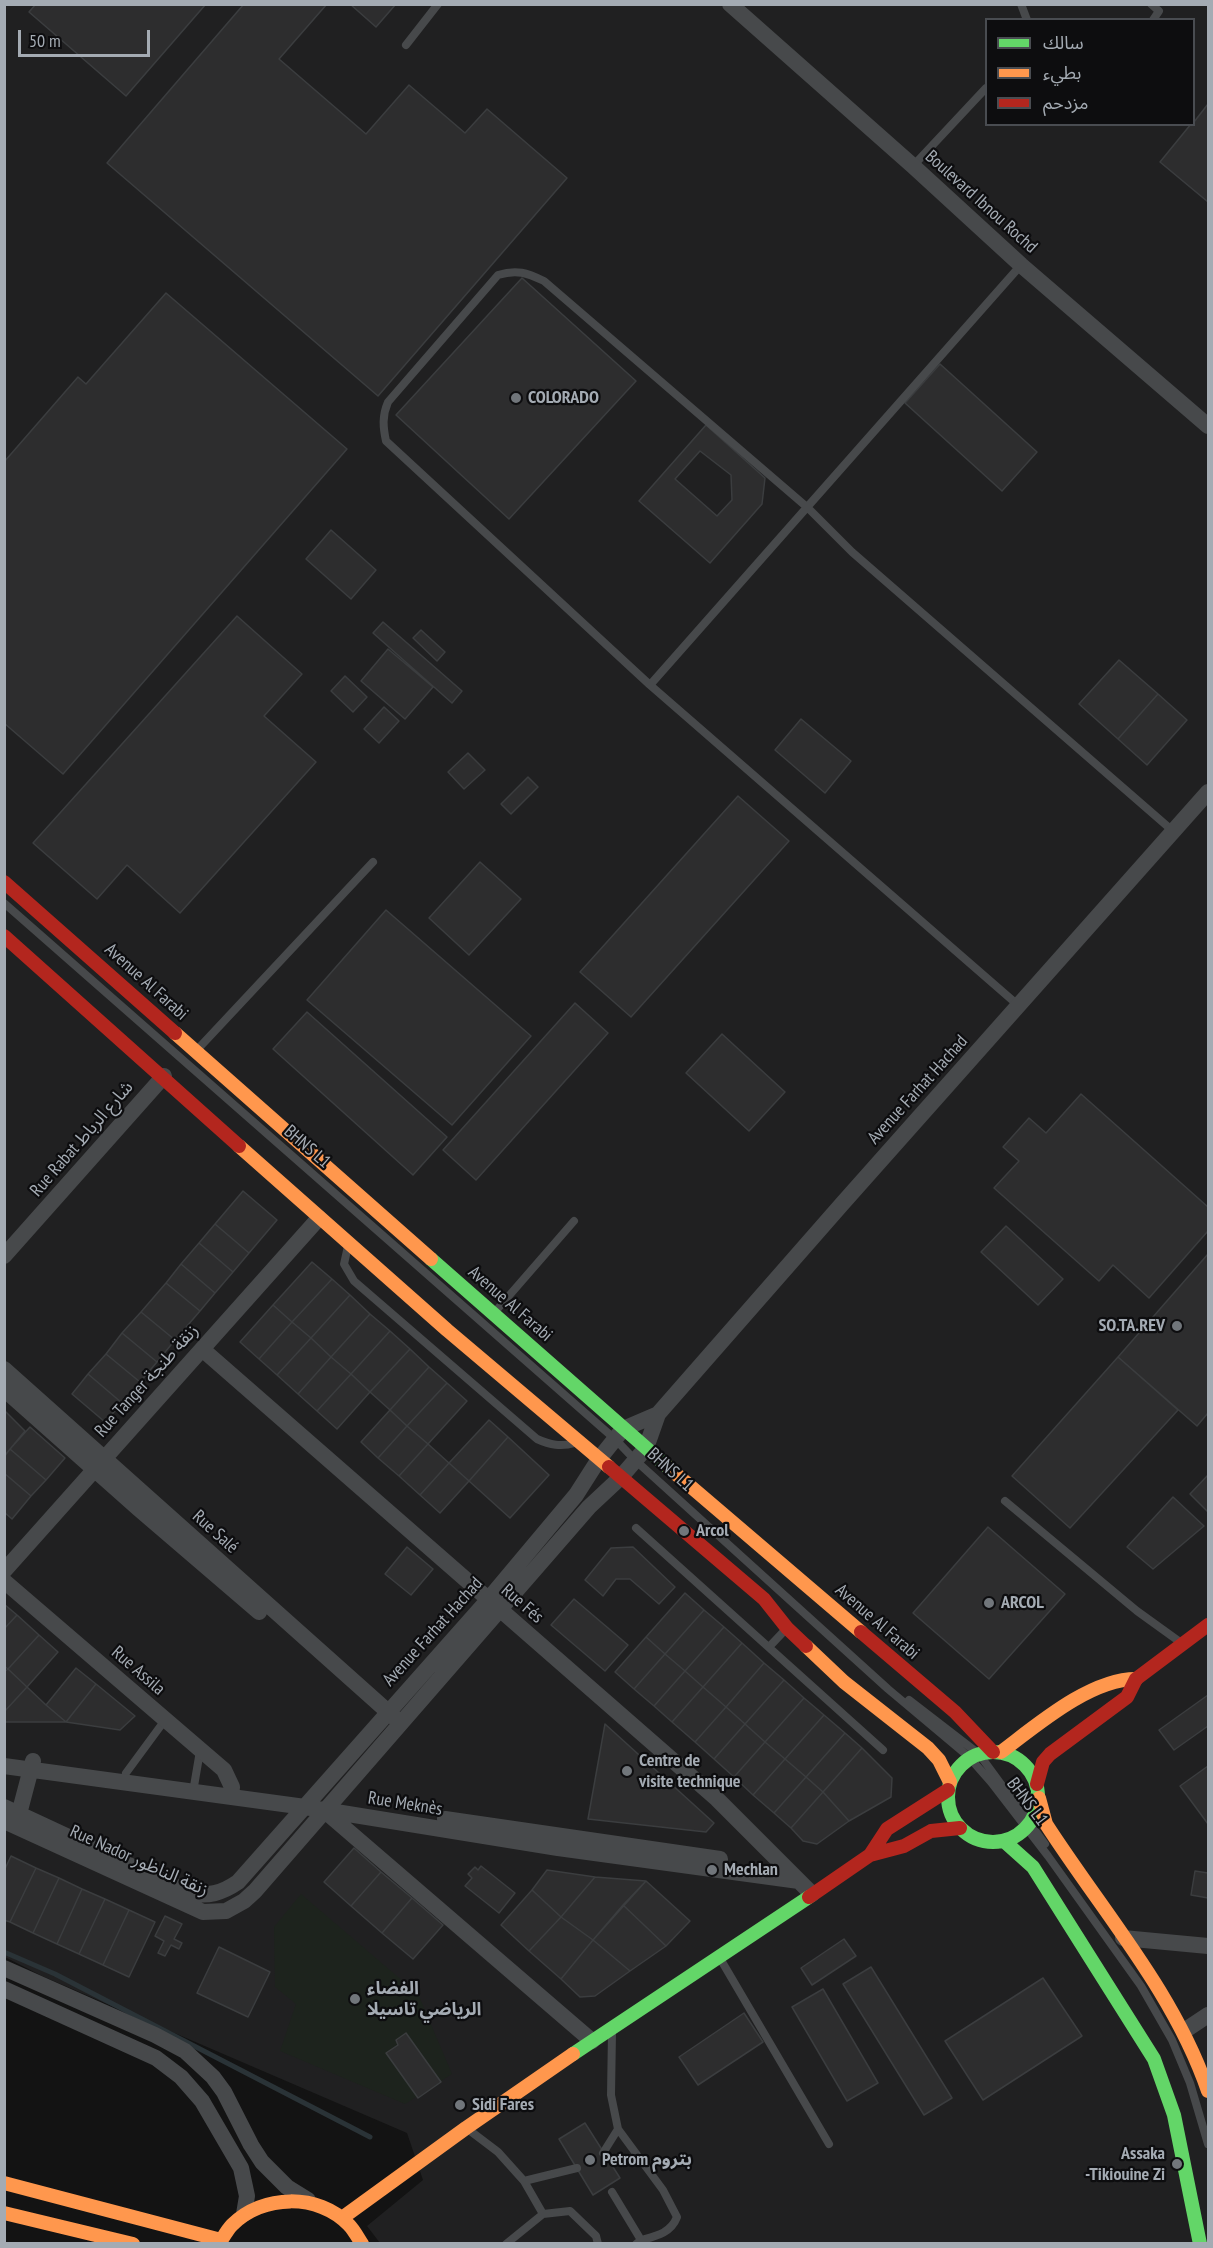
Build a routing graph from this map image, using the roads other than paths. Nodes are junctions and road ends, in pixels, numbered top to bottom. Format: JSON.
{"nodes":[{"id":1,"x":438,"y":4,"type":"edge"},
{"id":2,"x":730,"y":4,"type":"edge"},
{"id":3,"x":1151,"y":4,"type":"edge"},
{"id":4,"x":1155,"y":18,"type":"edge"},
{"id":5,"x":406,"y":45,"type":"dead end"},
{"id":6,"x":985,"y":90,"type":"edge"},
{"id":7,"x":913,"y":166,"type":"junction"},
{"id":8,"x":1021,"y":265,"type":"junction"},
{"id":9,"x":1209,"y":426,"type":"edge"},
{"id":10,"x":808,"y":508,"type":"junction"},
{"id":11,"x":650,"y":685,"type":"junction"},
{"id":12,"x":1209,"y":792,"type":"edge"},
{"id":13,"x":1174,"y":831,"type":"junction"},
{"id":14,"x":374,"y":862,"type":"dead end"},
{"id":15,"x":4,"y":882,"type":"edge"},
{"id":16,"x":4,"y":901,"type":"edge"},
{"id":17,"x":4,"y":936,"type":"edge"},
{"id":18,"x":1019,"y":1006,"type":"junction"},
{"id":19,"x":196,"y":1052,"type":"junction"},
{"id":20,"x":164,"y":1076,"type":"junction"},
{"id":21,"x":319,"y":1218,"type":"junction"},
{"id":22,"x":574,"y":1221,"type":"dead end"},
{"id":23,"x":349,"y":1243,"type":"junction"},
{"id":24,"x":4,"y":1256,"type":"edge"},
{"id":25,"x":494,"y":1314,"type":"junction"},
{"id":26,"x":202,"y":1349,"type":"junction"},
{"id":27,"x":4,"y":1369,"type":"edge"},
{"id":28,"x":4,"y":1389,"type":"edge"},
{"id":29,"x":658,"y":1414,"type":"junction"},
{"id":30,"x":618,"y":1436,"type":"junction"},
{"id":31,"x":577,"y":1442,"type":"junction"},
{"id":32,"x":639,"y":1455,"type":"junction"},
{"id":33,"x":599,"y":1459,"type":"junction"},
{"id":34,"x":99,"y":1464,"type":"junction"},
{"id":35,"x":620,"y":1478,"type":"junction"},
{"id":36,"x":1005,"y":1501,"type":"dead end"},
{"id":37,"x":636,"y":1528,"type":"dead end"},
{"id":38,"x":4,"y":1571,"type":"edge"},
{"id":39,"x":4,"y":1581,"type":"edge"},
{"id":40,"x":494,"y":1605,"type":"junction"},
{"id":41,"x":1209,"y":1625,"type":"edge"},
{"id":42,"x":787,"y":1628,"type":"junction"},
{"id":43,"x":1183,"y":1645,"type":"junction"},
{"id":44,"x":769,"y":1647,"type":"junction"},
{"id":45,"x":1136,"y":1679,"type":"junction"},
{"id":46,"x":165,"y":1720,"type":"junction"},
{"id":47,"x":392,"y":1721,"type":"junction"},
{"id":48,"x":200,"y":1750,"type":"junction"},
{"id":49,"x":883,"y":1750,"type":"dead end"},
{"id":50,"x":985,"y":1754,"type":"junction"},
{"id":51,"x":4,"y":1757,"type":"edge"},
{"id":52,"x":32,"y":1765,"type":"junction"},
{"id":53,"x":4,"y":1766,"type":"edge"},
{"id":54,"x":126,"y":1773,"type":"junction"},
{"id":55,"x":949,"y":1786,"type":"junction"},
{"id":56,"x":194,"y":1787,"type":"junction"},
{"id":57,"x":1038,"y":1791,"type":"junction"},
{"id":58,"x":231,"y":1792,"type":"junction"},
{"id":59,"x":308,"y":1803,"type":"junction"},
{"id":60,"x":329,"y":1807,"type":"junction"},
{"id":61,"x":9,"y":1814,"type":"edge"},
{"id":62,"x":1028,"y":1825,"type":"junction"},
{"id":63,"x":960,"y":1828,"type":"junction"},
{"id":64,"x":1004,"y":1841,"type":"junction"},
{"id":65,"x":870,"y":1855,"type":"junction"},
{"id":66,"x":786,"y":1868,"type":"junction"},
{"id":67,"x":799,"y":1881,"type":"junction"},
{"id":68,"x":238,"y":1882,"type":"joint"},
{"id":69,"x":255,"y":1891,"type":"joint"},
{"id":70,"x":812,"y":1894,"type":"junction"},
{"id":71,"x":1123,"y":1938,"type":"junction"},
{"id":72,"x":1209,"y":1946,"type":"edge"},
{"id":73,"x":720,"y":1958,"type":"junction"},
{"id":74,"x":4,"y":1968,"type":"edge"},
{"id":75,"x":4,"y":1989,"type":"edge"},
{"id":76,"x":1209,"y":2015,"type":"edge"},
{"id":77,"x":612,"y":2028,"type":"junction"},
{"id":78,"x":1184,"y":2031,"type":"junction"},
{"id":79,"x":592,"y":2041,"type":"junction"},
{"id":80,"x":1209,"y":2091,"type":"edge"},
{"id":81,"x":1209,"y":2125,"type":"edge"},
{"id":82,"x":466,"y":2128,"type":"junction"},
{"id":83,"x":618,"y":2129,"type":"junction"},
{"id":84,"x":829,"y":2144,"type":"dead end"},
{"id":85,"x":1209,"y":2144,"type":"edge"},
{"id":86,"x":603,"y":2153,"type":"dead end"},
{"id":87,"x":577,"y":2168,"type":"dead end"},
{"id":88,"x":524,"y":2181,"type":"junction"},
{"id":89,"x":4,"y":2183,"type":"edge"},
{"id":90,"x":612,"y":2192,"type":"dead end"},
{"id":91,"x":311,"y":2202,"type":"junction"},
{"id":92,"x":4,"y":2213,"type":"edge"},
{"id":93,"x":244,"y":2214,"type":"junction"},
{"id":94,"x":543,"y":2214,"type":"junction"},
{"id":95,"x":342,"y":2218,"type":"junction"},
{"id":96,"x":220,"y":2242,"type":"edge"},
{"id":97,"x":639,"y":2242,"type":"edge"},
{"id":98,"x":133,"y":2244,"type":"edge"},
{"id":99,"x":362,"y":2244,"type":"edge"},
{"id":100,"x":506,"y":2244,"type":"edge"},
{"id":101,"x":598,"y":2244,"type":"edge"},
{"id":102,"x":1200,"y":2244,"type":"edge"}],
"edges":[{"from":1,"to":5,"type":"lane"},
{"from":2,"to":7,"type":"street","name":"Boulevard Ibnou Rochd"},
{"from":3,"to":4,"type":"lane"},
{"from":6,"to":7,"type":"lane"},
{"from":7,"to":8,"type":"street","name":"Boulevard Ibnou Rochd"},
{"from":8,"to":9,"type":"street","name":"Boulevard Ibnou Rochd"},
{"from":8,"to":10,"type":"lane"},
{"from":10,"to":11,"type":"lane"},
{"from":10,"to":11,"type":"lane"},
{"from":10,"to":13,"type":"lane"},
{"from":11,"to":18,"type":"lane"},
{"from":12,"to":13,"type":"street","name":"Avenue Farhat Hachad"},
{"from":13,"to":18,"type":"street","name":"Avenue Farhat Hachad"},
{"from":14,"to":19,"type":"lane"},
{"from":15,"to":19,"type":"street","name":"Avenue Al Farabi"},
{"from":16,"to":30,"type":"lane","name":"BHNS L1"},
{"from":17,"to":20,"type":"street"},
{"from":18,"to":29,"type":"street","name":"Avenue Farhat Hachad"},
{"from":19,"to":25,"type":"street","name":"Avenue Al Farabi"},
{"from":20,"to":21,"type":"street"},
{"from":20,"to":24,"type":"street","name":"Rue Rabat شارع الرباط"},
{"from":21,"to":23,"type":"street"},
{"from":21,"to":26,"type":"street","name":"Rue Tanger زنقة طنجة"},
{"from":22,"to":25,"type":"lane"},
{"from":23,"to":31,"type":"street"},
{"from":23,"to":31,"type":"lane"},
{"from":25,"to":30,"type":"street","name":"Avenue Al Farabi"},
{"from":26,"to":34,"type":"street","name":"Rue Tanger زنقة طنجة"},
{"from":26,"to":40,"type":"street","name":"Rue Fés"},
{"from":27,"to":34,"type":"street","name":"Rue Salé"},
{"from":28,"to":34,"type":"street","name":"Rue Salé"},
{"from":29,"to":30,"type":"street","name":"Avenue Farhat Hachad"},
{"from":29,"to":32,"type":"street","name":"Avenue Farhat Hachad"},
{"from":30,"to":32,"type":"street","name":"Avenue Al Farabi"},
{"from":30,"to":33,"type":"street","name":"Avenue Farhat Hachad"},
{"from":31,"to":33,"type":"street"},
{"from":32,"to":35,"type":"street","name":"Avenue Farhat Hachad"},
{"from":32,"to":50,"type":"lane","name":"BHNS L1"},
{"from":32,"to":50,"type":"street","name":"Avenue Al Farabi"},
{"from":33,"to":35,"type":"street"},
{"from":33,"to":40,"type":"street","name":"Avenue Farhat Hachad"},
{"from":34,"to":38,"type":"street","name":"Rue Tanger زنقة طنجة"},
{"from":34,"to":47,"type":"street","name":"Rue Salé"},
{"from":35,"to":40,"type":"street","name":"Avenue Farhat Hachad"},
{"from":35,"to":42,"type":"street"},
{"from":36,"to":43,"type":"lane"},
{"from":37,"to":44,"type":"lane"},
{"from":39,"to":46,"type":"street","name":"Rue Assila"},
{"from":40,"to":47,"type":"street","name":"Avenue Farhat Hachad"},
{"from":40,"to":66,"type":"street","name":"Rue Fés"},
{"from":41,"to":43,"type":"street"},
{"from":42,"to":44,"type":"lane"},
{"from":42,"to":55,"type":"street"},
{"from":43,"to":45,"type":"street"},
{"from":44,"to":49,"type":"lane"},
{"from":45,"to":50,"type":"street"},
{"from":45,"to":57,"type":"street"},
{"from":46,"to":48,"type":"street","name":"Rue Assila"},
{"from":46,"to":54,"type":"lane"},
{"from":47,"to":59,"type":"street","name":"Avenue Farhat Hachad"},
{"from":47,"to":60,"type":"street","name":"Avenue Farhat Hachad"},
{"from":48,"to":56,"type":"lane"},
{"from":48,"to":58,"type":"street","name":"Rue Assila"},
{"from":50,"to":55,"type":"street"},
{"from":50,"to":57,"type":"street","name":"Avenue Al Farabi"},
{"from":50,"to":62,"type":"lane","name":"BHNS L1"},
{"from":51,"to":52,"type":"street","name":"Rue Meknès"},
{"from":52,"to":53,"type":"street","name":"Rue Meknès"},
{"from":52,"to":54,"type":"street","name":"Rue Meknès"},
{"from":52,"to":56,"type":"street","name":"Rue Meknès"},
{"from":52,"to":61,"type":"street"},
{"from":54,"to":56,"type":"street","name":"Rue Meknès"},
{"from":55,"to":63,"type":"street"},
{"from":55,"to":65,"type":"street"},
{"from":56,"to":58,"type":"street","name":"Rue Meknès"},
{"from":57,"to":62,"type":"street"},
{"from":57,"to":71,"type":"street","name":"Avenue Al Farabi"},
{"from":58,"to":59,"type":"street","name":"Rue Meknès"},
{"from":59,"to":60,"type":"street","name":"Rue Meknès"},
{"from":59,"to":68,"type":"street","name":"Avenue Farhat Hachad"},
{"from":60,"to":66,"type":"street","name":"Rue Meknès"},
{"from":60,"to":67,"type":"street","name":"Rue Meknès"},
{"from":60,"to":69,"type":"street","name":"Avenue Farhat Hachad"},
{"from":60,"to":79,"type":"street"},
{"from":61,"to":68,"type":"street","name":"Rue Nador زنقة الناظور"},
{"from":61,"to":69,"type":"street","name":"Rue Nador زنقة الناظور"},
{"from":62,"to":64,"type":"street"},
{"from":62,"to":81,"type":"lane","name":"BHNS L1"},
{"from":62,"to":85,"type":"lane","name":"BHNS L1"},
{"from":63,"to":64,"type":"street"},
{"from":63,"to":65,"type":"street"},
{"from":64,"to":102,"type":"street"},
{"from":65,"to":70,"type":"street"},
{"from":66,"to":67,"type":"street","name":"Rue Fés"},
{"from":67,"to":70,"type":"street","name":"Rue Fés"},
{"from":70,"to":73,"type":"street"},
{"from":71,"to":72,"type":"street"},
{"from":71,"to":78,"type":"street","name":"Avenue Al Farabi"},
{"from":73,"to":77,"type":"street"},
{"from":73,"to":84,"type":"lane"},
{"from":74,"to":91,"type":"street"},
{"from":75,"to":93,"type":"street"},
{"from":76,"to":78,"type":"street"},
{"from":77,"to":79,"type":"street"},
{"from":77,"to":83,"type":"lane"},
{"from":78,"to":80,"type":"street","name":"Avenue Al Farabi"},
{"from":79,"to":82,"type":"street"},
{"from":82,"to":88,"type":"lane"},
{"from":82,"to":95,"type":"street"},
{"from":83,"to":86,"type":"lane"},
{"from":83,"to":97,"type":"lane"},
{"from":87,"to":88,"type":"lane"},
{"from":88,"to":94,"type":"lane"},
{"from":89,"to":96,"type":"street"},
{"from":90,"to":97,"type":"lane"},
{"from":91,"to":93,"type":"street"},
{"from":91,"to":95,"type":"street"},
{"from":92,"to":98,"type":"street"},
{"from":93,"to":96,"type":"street"},
{"from":94,"to":100,"type":"lane"},
{"from":94,"to":101,"type":"lane"},
{"from":95,"to":99,"type":"street"}]}
